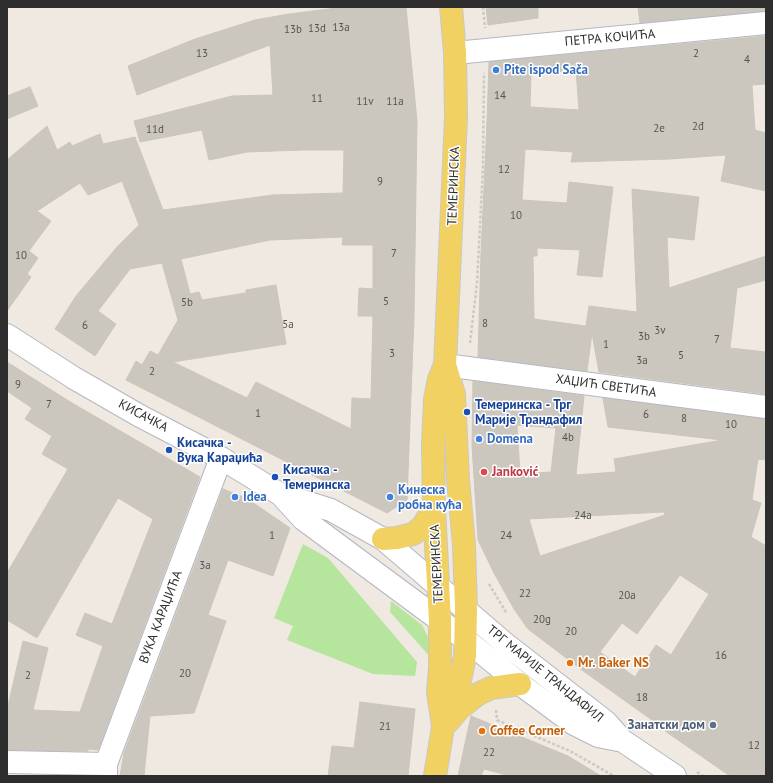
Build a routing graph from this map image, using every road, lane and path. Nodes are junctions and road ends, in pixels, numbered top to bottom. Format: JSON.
{"nodes":[{"id":1,"x":451,"y":7,"type":"edge"},
{"id":2,"x":484,"y":7,"type":"edge"},
{"id":3,"x":766,"y":23,"type":"edge"},
{"id":4,"x":485,"y":50,"type":"junction"},
{"id":5,"x":455,"y":52,"type":"junction"},
{"id":6,"x":7,"y":336,"type":"edge"},
{"id":7,"x":445,"y":365,"type":"junction"},
{"id":8,"x":467,"y":368,"type":"junction"},
{"id":9,"x":766,"y":407,"type":"edge"},
{"id":10,"x":221,"y":458,"type":"junction"},
{"id":11,"x":280,"y":494,"type":"junction"},
{"id":12,"x":434,"y":508,"type":"junction"},
{"id":13,"x":383,"y":539,"type":"junction"},
{"id":14,"x":486,"y":580,"type":"dead end"},
{"id":15,"x":438,"y":585,"type":"junction"},
{"id":16,"x":466,"y":609,"type":"junction"},
{"id":17,"x":510,"y":619,"type":"dead end"},
{"id":18,"x":440,"y":620,"type":"junction"},
{"id":19,"x":465,"y":639,"type":"junction"},
{"id":20,"x":520,"y":684,"type":"junction"},
{"id":21,"x":496,"y":707,"type":"dead end"},
{"id":22,"x":443,"y":727,"type":"junction"},
{"id":23,"x":623,"y":741,"type":"junction"},
{"id":24,"x":7,"y":762,"type":"edge"},
{"id":25,"x":106,"y":770,"type":"edge"},
{"id":26,"x":684,"y":772,"type":"edge"},
{"id":27,"x":435,"y":776,"type":"edge"},
{"id":28,"x":614,"y":776,"type":"edge"},
{"id":29,"x":703,"y":776,"type":"edge"}],
"edges":[{"from":1,"to":5,"type":"main road","name":"ТЕМЕРИНСКА"},
{"from":2,"to":4,"type":"path"},
{"from":3,"to":4,"type":"street","name":"ПЕТРА КОЧИЋА"},
{"from":4,"to":5,"type":"street","name":"ПЕТРА КОЧИЋА"},
{"from":4,"to":8,"type":"path"},
{"from":5,"to":7,"type":"main road","name":"ТЕМЕРИНСКА"},
{"from":6,"to":10,"type":"street","name":"КИСАЧКА"},
{"from":7,"to":8,"type":"street","name":"ХАЏИЋ СВЕТИЋА"},
{"from":7,"to":12,"type":"main road","name":"ТЕМЕРИНСКА"},
{"from":7,"to":16,"type":"main road","name":"ТЕМЕРИНСКА"},
{"from":8,"to":9,"type":"street","name":"ХАЏИЋ СВЕТИЋА"},
{"from":10,"to":11,"type":"street","name":"КИСАЧКА"},
{"from":10,"to":25,"type":"street","name":"ВУКА КАРАЏИЋА"},
{"from":11,"to":13,"type":"street","name":"КИСАЧКА"},
{"from":11,"to":18,"type":"street","name":"КИСАЧКА"},
{"from":12,"to":13,"type":"main road"},
{"from":12,"to":15,"type":"main road","name":"ТЕМЕРИНСКА"},
{"from":13,"to":15,"type":"street","name":"КИСАЧКА"},
{"from":14,"to":17,"type":"path"},
{"from":15,"to":16,"type":"street","name":"КИСАЧКА"},
{"from":15,"to":18,"type":"main road","name":"ТЕМЕРИНСКА"},
{"from":16,"to":19,"type":"main road","name":"ТЕМЕРИНСКА"},
{"from":16,"to":23,"type":"street","name":"ТРГ МАРИЈЕ ТРАНДАФИЛ"},
{"from":18,"to":19,"type":"street","name":"КИСАЧКА"},
{"from":18,"to":22,"type":"main road","name":"ТЕМЕРИНСКА"},
{"from":19,"to":20,"type":"street","name":"ТРГ МАРИЈЕ ТРАНДАФИЛ"},
{"from":19,"to":22,"type":"main road","name":"ТЕМЕРИНСКА"},
{"from":20,"to":22,"type":"main road"},
{"from":20,"to":23,"type":"street","name":"ТРГ МАРИЈЕ ТРАНДАФИЛ"},
{"from":21,"to":28,"type":"path"},
{"from":22,"to":27,"type":"main road"},
{"from":23,"to":26,"type":"street","name":"ТРГ МАРИЈЕ ТРАНДАФИЛ"},
{"from":24,"to":25,"type":"street"},
{"from":26,"to":29,"type":"path"}]}
